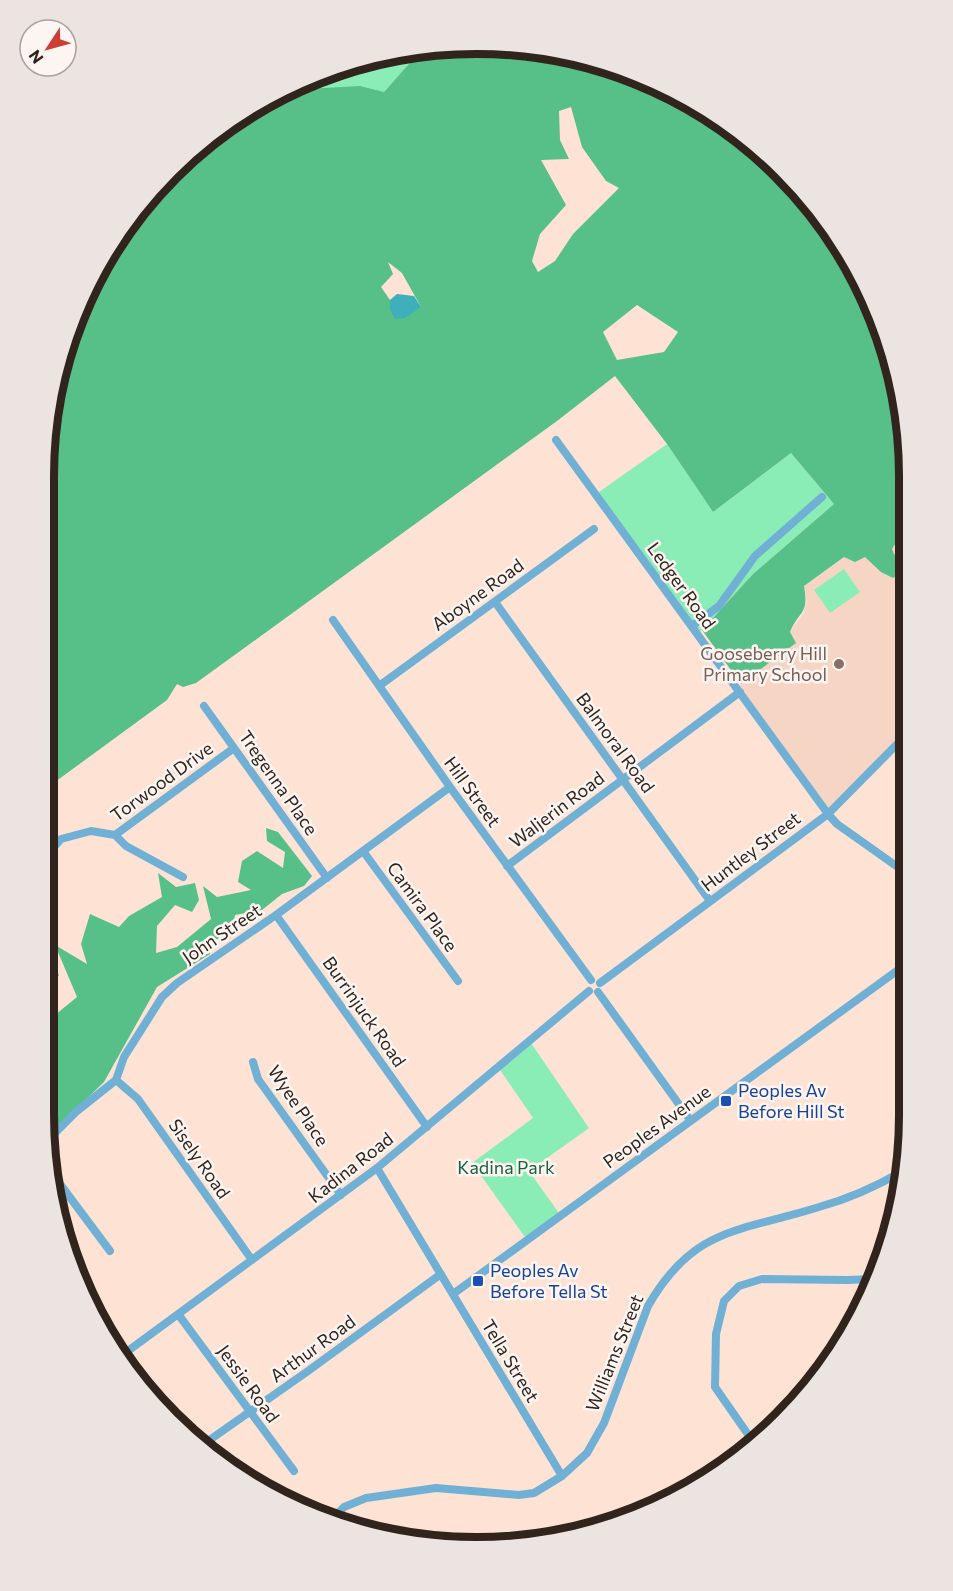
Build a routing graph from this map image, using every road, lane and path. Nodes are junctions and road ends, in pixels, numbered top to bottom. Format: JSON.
{"nodes":[{"id":1,"x":556,"y":440,"type":"dead end"},
{"id":2,"x":822,"y":498,"type":"dead end"},
{"id":3,"x":594,"y":529,"type":"dead end"},
{"id":4,"x":495,"y":602,"type":"junction"},
{"id":5,"x":333,"y":620,"type":"dead end"},
{"id":6,"x":692,"y":626,"type":"junction"},
{"id":7,"x":379,"y":686,"type":"junction"},
{"id":8,"x":740,"y":692,"type":"junction"},
{"id":9,"x":204,"y":706,"type":"dead end"},
{"id":10,"x":899,"y":742,"type":"edge"},
{"id":11,"x":234,"y":748,"type":"junction"},
{"id":12,"x":623,"y":780,"type":"junction"},
{"id":13,"x":450,"y":787,"type":"junction"},
{"id":14,"x":828,"y":814,"type":"junction"},
{"id":15,"x":116,"y":835,"type":"junction"},
{"id":16,"x":54,"y":847,"type":"edge"},
{"id":17,"x":363,"y":851,"type":"junction"},
{"id":18,"x":507,"y":866,"type":"junction"},
{"id":19,"x":899,"y":869,"type":"edge"},
{"id":20,"x":183,"y":877,"type":"dead end"},
{"id":21,"x":327,"y":878,"type":"junction"},
{"id":22,"x":710,"y":901,"type":"junction"},
{"id":23,"x":276,"y":915,"type":"junction"},
{"id":24,"x":899,"y":969,"type":"edge"},
{"id":25,"x":591,"y":980,"type":"junction"},
{"id":26,"x":458,"y":981,"type":"dead end"},
{"id":27,"x":600,"y":983,"type":"junction"},
{"id":28,"x":589,"y":991,"type":"junction"},
{"id":29,"x":598,"y":992,"type":"junction"},
{"id":30,"x":253,"y":1062,"type":"dead end"},
{"id":31,"x":116,"y":1080,"type":"junction"},
{"id":32,"x":691,"y":1120,"type":"junction"},
{"id":33,"x":427,"y":1126,"type":"junction"},
{"id":34,"x":55,"y":1133,"type":"edge"},
{"id":35,"x":377,"y":1168,"type":"junction"},
{"id":36,"x":894,"y":1176,"type":"edge"},
{"id":37,"x":60,"y":1184,"type":"edge"},
{"id":38,"x":341,"y":1195,"type":"junction"},
{"id":39,"x":110,"y":1251,"type":"dead end"},
{"id":40,"x":252,"y":1260,"type":"junction"},
{"id":41,"x":441,"y":1274,"type":"junction"},
{"id":42,"x":866,"y":1279,"type":"edge"},
{"id":43,"x":453,"y":1294,"type":"junction"},
{"id":44,"x":178,"y":1314,"type":"junction"},
{"id":45,"x":127,"y":1352,"type":"edge"},
{"id":46,"x":250,"y":1412,"type":"junction"},
{"id":47,"x":750,"y":1437,"type":"edge"},
{"id":48,"x":208,"y":1441,"type":"edge"},
{"id":49,"x":294,"y":1471,"type":"dead end"},
{"id":50,"x":561,"y":1476,"type":"junction"},
{"id":51,"x":338,"y":1514,"type":"edge"}],
"edges":[{"from":1,"to":6,"type":"street","name":"Ledger Road"},
{"from":2,"to":6,"type":"street"},
{"from":3,"to":4,"type":"street","name":"Aboyne Road"},
{"from":4,"to":7,"type":"street","name":"Aboyne Road"},
{"from":4,"to":12,"type":"street","name":"Balmoral Road"},
{"from":5,"to":7,"type":"street","name":"Hill Street"},
{"from":6,"to":8,"type":"street","name":"Ledger Road"},
{"from":7,"to":13,"type":"street","name":"Hill Street"},
{"from":8,"to":12,"type":"street","name":"Waljerin Road"},
{"from":8,"to":14,"type":"street","name":"Ledger Road"},
{"from":9,"to":11,"type":"street","name":"Tregenna Place"},
{"from":10,"to":14,"type":"street","name":"Huntley Street"},
{"from":11,"to":15,"type":"street","name":"Torwood Drive"},
{"from":11,"to":21,"type":"street","name":"Tregenna Place"},
{"from":12,"to":18,"type":"street","name":"Waljerin Road"},
{"from":12,"to":22,"type":"street","name":"Balmoral Road"},
{"from":13,"to":17,"type":"street","name":"John Street"},
{"from":13,"to":18,"type":"street","name":"Hill Street"},
{"from":14,"to":19,"type":"street","name":"Ledger Road"},
{"from":14,"to":22,"type":"street","name":"Huntley Street"},
{"from":15,"to":16,"type":"street","name":"Torwood Drive"},
{"from":15,"to":20,"type":"street"},
{"from":17,"to":21,"type":"street","name":"John Street"},
{"from":17,"to":26,"type":"street","name":"Camira Place"},
{"from":18,"to":25,"type":"street","name":"Hill Street"},
{"from":21,"to":23,"type":"street","name":"John Street"},
{"from":22,"to":27,"type":"street","name":"Huntley Street"},
{"from":23,"to":31,"type":"street","name":"John Street"},
{"from":23,"to":33,"type":"street","name":"Burrinjuck Road"},
{"from":24,"to":32,"type":"street","name":"Peoples Avenue"},
{"from":25,"to":27,"type":"street"},
{"from":25,"to":28,"type":"street"},
{"from":27,"to":29,"type":"street"},
{"from":28,"to":29,"type":"street"},
{"from":28,"to":33,"type":"street","name":"Kadina Road"},
{"from":29,"to":32,"type":"street"},
{"from":30,"to":38,"type":"street","name":"Wyee Place"},
{"from":31,"to":34,"type":"street"},
{"from":31,"to":40,"type":"street","name":"Sisely Road"},
{"from":32,"to":43,"type":"street","name":"Peoples Avenue"},
{"from":33,"to":35,"type":"street","name":"Kadina Road"},
{"from":35,"to":38,"type":"street","name":"Kadina Road"},
{"from":35,"to":41,"type":"street","name":"Tella Street"},
{"from":36,"to":50,"type":"street","name":"Williams Street"},
{"from":37,"to":39,"type":"street"},
{"from":38,"to":40,"type":"street","name":"Kadina Road"},
{"from":40,"to":44,"type":"street","name":"Kadina Road"},
{"from":41,"to":43,"type":"street","name":"Tella Street"},
{"from":41,"to":46,"type":"street","name":"Arthur Road"},
{"from":42,"to":47,"type":"street"},
{"from":43,"to":50,"type":"street","name":"Tella Street"},
{"from":44,"to":45,"type":"street","name":"Kadina Road"},
{"from":44,"to":46,"type":"street","name":"Jessie Road"},
{"from":46,"to":48,"type":"street","name":"Arthur Road"},
{"from":46,"to":49,"type":"street","name":"Jessie Road"},
{"from":50,"to":51,"type":"street","name":"Williams Street"}]}
